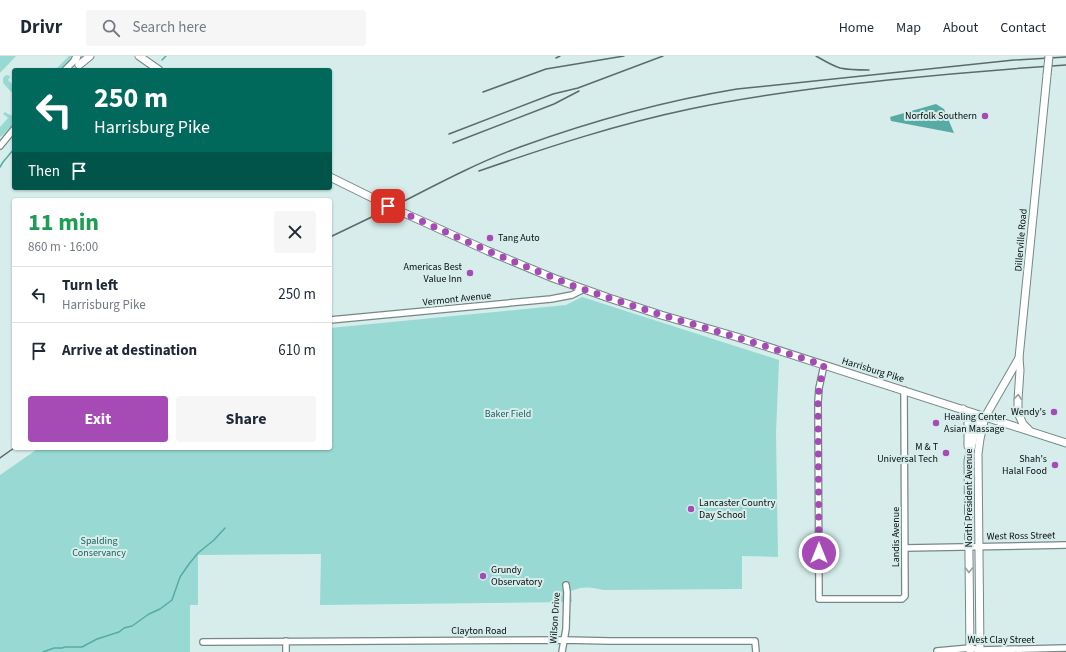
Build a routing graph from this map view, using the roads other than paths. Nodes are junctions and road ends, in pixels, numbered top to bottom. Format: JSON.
{"nodes":[{"id":1,"x":89,"y":56,"type":"edge"},
{"id":2,"x":139,"y":56,"type":"edge"},
{"id":3,"x":1049,"y":56,"type":"edge"},
{"id":4,"x":77,"y":61,"type":"edge"},
{"id":5,"x":68,"y":68,"type":"edge"},
{"id":6,"x":156,"y":68,"type":"edge"},
{"id":7,"x":12,"y":131,"type":"edge"},
{"id":8,"x":0,"y":146,"type":"edge"},
{"id":9,"x":332,"y":179,"type":"edge"},
{"id":10,"x":584,"y":289,"type":"junction"},
{"id":11,"x":332,"y":320,"type":"edge"},
{"id":12,"x":1019,"y":358,"type":"junction"},
{"id":13,"x":824,"y":365,"type":"junction"},
{"id":14,"x":904,"y":390,"type":"junction"},
{"id":15,"x":963,"y":409,"type":"junction"},
{"id":16,"x":985,"y":417,"type":"junction"},
{"id":17,"x":1030,"y":431,"type":"junction"},
{"id":18,"x":1066,"y":443,"type":"edge"},
{"id":19,"x":968,"y":461,"type":"junction"},
{"id":20,"x":1066,"y":544,"type":"edge"},
{"id":21,"x":969,"y":546,"type":"junction"},
{"id":22,"x":979,"y":546,"type":"junction"},
{"id":23,"x":905,"y":548,"type":"junction"},
{"id":24,"x":566,"y":585,"type":"dead end"},
{"id":25,"x":564,"y":640,"type":"junction"},
{"id":26,"x":286,"y":641,"type":"junction"},
{"id":27,"x":203,"y":642,"type":"dead end"},
{"id":28,"x":1066,"y":648,"type":"edge"},
{"id":29,"x":937,"y":650,"type":"dead end"},
{"id":30,"x":970,"y":650,"type":"edge"},
{"id":31,"x":980,"y":651,"type":"edge"},
{"id":32,"x":286,"y":652,"type":"edge"},
{"id":33,"x":562,"y":652,"type":"edge"},
{"id":34,"x":756,"y":652,"type":"edge"}],
"edges":[{"from":1,"to":4,"type":"main road"},
{"from":2,"to":6,"type":"main road"},
{"from":3,"to":12,"type":"main road","name":"Dillerville Road","bridge":true},
{"from":4,"to":5,"type":"street"},
{"from":7,"to":8,"type":"street"},
{"from":9,"to":10,"type":"main road","name":"Harrisburg Pike"},
{"from":10,"to":11,"type":"street","name":"Vermont Avenue"},
{"from":10,"to":13,"type":"main road","name":"Harrisburg Pike"},
{"from":12,"to":16,"type":"main road","name":"Dillerville Road"},
{"from":17,"to":12,"type":"main road","one_way":true},
{"from":13,"to":14,"type":"main road","name":"Harrisburg Pike"},
{"from":13,"to":23,"type":"street","name":"Landis Avenue"},
{"from":14,"to":15,"type":"main road","name":"Harrisburg Pike"},
{"from":14,"to":23,"type":"street","name":"Landis Avenue"},
{"from":15,"to":16,"type":"main road","name":"Harrisburg Pike"},
{"from":15,"to":19,"type":"main road"},
{"from":16,"to":17,"type":"main road","name":"Harrisburg Pike"},
{"from":16,"to":19,"type":"main road","name":"North President Avenue"},
{"from":16,"to":22,"type":"main road","name":"North President Avenue"},
{"from":17,"to":18,"type":"main road","name":"Harrisburg Pike"},
{"from":19,"to":21,"type":"main road","name":"North President Avenue"},
{"from":20,"to":22,"type":"street","name":"West Ross Street"},
{"from":21,"to":22,"type":"street","name":"West Ross Street"},
{"from":21,"to":23,"type":"street","name":"West Ross Street"},
{"from":21,"to":30,"type":"main road","name":"North President Avenue","one_way":true},
{"from":22,"to":31,"type":"main road","name":"North President Avenue"},
{"from":24,"to":25,"type":"street","name":"Wilson Drive"},
{"from":25,"to":26,"type":"street","name":"Clayton Road"},
{"from":25,"to":33,"type":"street","name":"Wilson Drive"},
{"from":25,"to":34,"type":"street","name":"Clayton Road"},
{"from":26,"to":27,"type":"street","name":"Clayton Road"},
{"from":26,"to":32,"type":"street"},
{"from":28,"to":31,"type":"street","name":"West Clay Street"},
{"from":29,"to":30,"type":"street","name":"West Clay Street"},
{"from":30,"to":31,"type":"street","name":"West Clay Street"}]}
